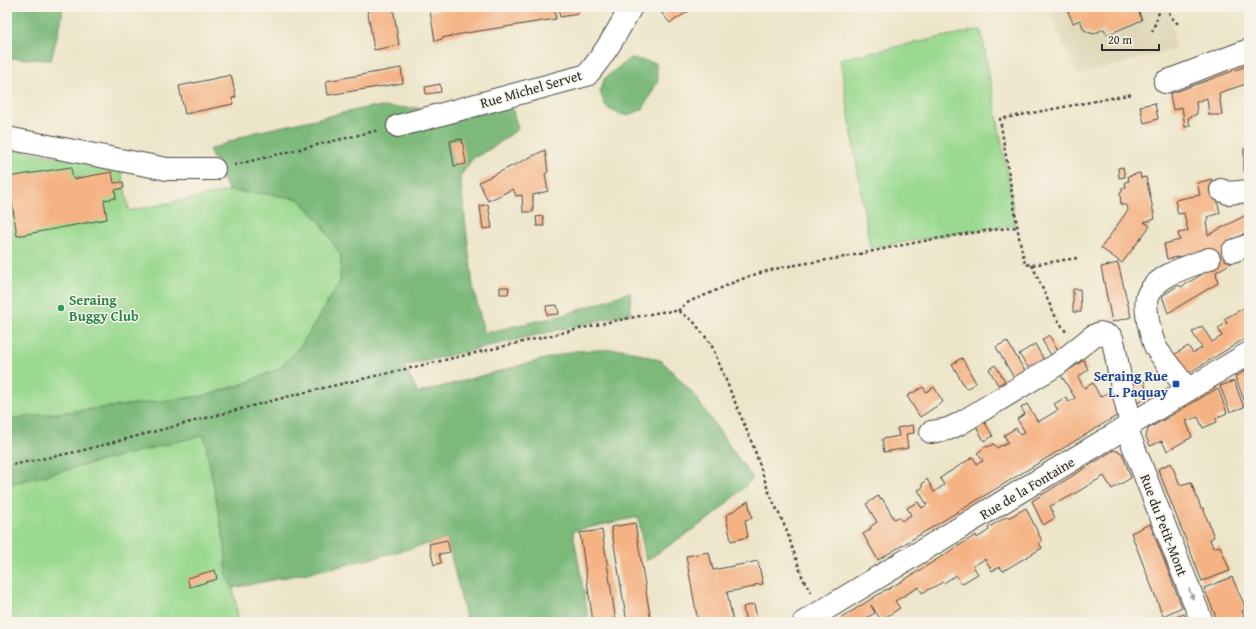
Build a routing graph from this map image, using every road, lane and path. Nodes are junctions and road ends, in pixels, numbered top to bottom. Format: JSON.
{"nodes":[{"id":1,"x":631,"y":7,"type":"edge"},
{"id":2,"x":1161,"y":7,"type":"edge"},
{"id":3,"x":1166,"y":7,"type":"edge"},
{"id":4,"x":1179,"y":25,"type":"dead end"},
{"id":5,"x":1152,"y":32,"type":"dead end"},
{"id":6,"x":1249,"y":50,"type":"edge"},
{"id":7,"x":1165,"y":82,"type":"dead end"},
{"id":8,"x":1134,"y":94,"type":"dead end"},
{"id":9,"x":398,"y":126,"type":"joint"},
{"id":10,"x":7,"y":138,"type":"edge"},
{"id":11,"x":214,"y":169,"type":"joint"},
{"id":12,"x":1221,"y":190,"type":"dead end"},
{"id":13,"x":1249,"y":191,"type":"edge"},
{"id":14,"x":1018,"y":227,"type":"junction"},
{"id":15,"x":1077,"y":258,"type":"dead end"},
{"id":16,"x":1209,"y":259,"type":"dead end"},
{"id":17,"x":1032,"y":265,"type":"junction"},
{"id":18,"x":678,"y":312,"type":"junction"},
{"id":19,"x":1078,"y":349,"type":"junction"},
{"id":20,"x":1249,"y":353,"type":"edge"},
{"id":21,"x":1188,"y":390,"type":"junction"},
{"id":22,"x":1130,"y":425,"type":"junction"},
{"id":23,"x":931,"y":432,"type":"dead end"},
{"id":24,"x":7,"y":466,"type":"edge"},
{"id":25,"x":813,"y":617,"type":"edge"},
{"id":26,"x":1202,"y":622,"type":"edge"}],
"edges":[{"from":1,"to":9,"type":"street","name":"Rue Michel Servet"},
{"from":2,"to":5,"type":"path"},
{"from":3,"to":4,"type":"path"},
{"from":6,"to":7,"type":"street"},
{"from":8,"to":14,"type":"path"},
{"from":9,"to":11,"type":"path"},
{"from":10,"to":11,"type":"street"},
{"from":12,"to":13,"type":"street"},
{"from":14,"to":17,"type":"path"},
{"from":14,"to":18,"type":"path"},
{"from":15,"to":17,"type":"path"},
{"from":16,"to":21,"type":"street"},
{"from":17,"to":19,"type":"path"},
{"from":18,"to":24,"type":"path"},
{"from":18,"to":25,"type":"path"},
{"from":19,"to":22,"type":"street","name":"Rue du Petit-Mont"},
{"from":19,"to":23,"type":"street"},
{"from":20,"to":21,"type":"street","name":"Rue de la Fontaine"},
{"from":21,"to":22,"type":"street","name":"Rue de la Fontaine"},
{"from":22,"to":25,"type":"street","name":"Rue de la Fontaine"},
{"from":22,"to":26,"type":"street","name":"Rue du Petit-Mont","one_way":true}]}
